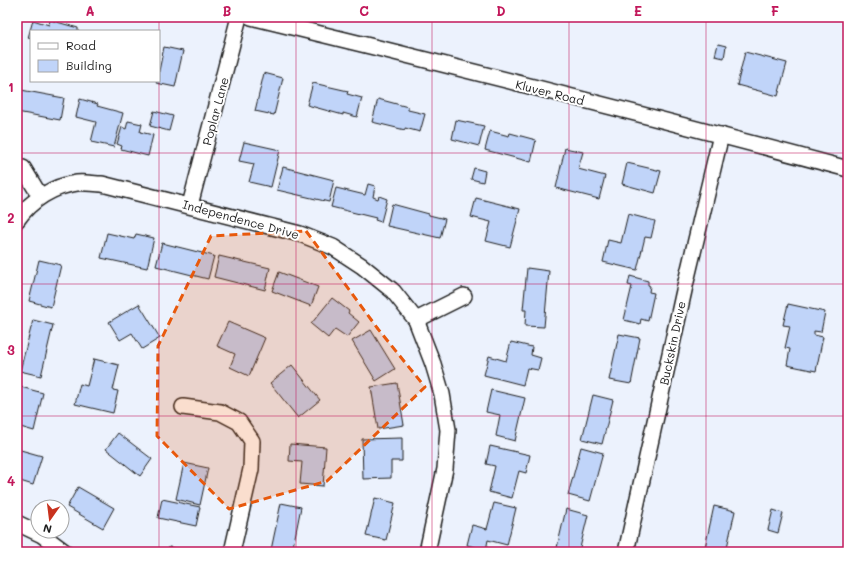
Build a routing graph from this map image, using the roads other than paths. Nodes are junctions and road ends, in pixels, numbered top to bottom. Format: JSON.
{"nodes":[{"id":1,"x":239,"y":17,"type":"edge"},
{"id":2,"x":251,"y":17,"type":"edge"},
{"id":3,"x":721,"y":135,"type":"junction"},
{"id":4,"x":23,"y":168,"type":"dead end"},
{"id":5,"x":848,"y":169,"type":"edge"},
{"id":6,"x":40,"y":196,"type":"junction"},
{"id":7,"x":190,"y":206,"type":"junction"},
{"id":8,"x":17,"y":220,"type":"edge"},
{"id":9,"x":464,"y":296,"type":"dead end"},
{"id":10,"x":416,"y":320,"type":"junction"},
{"id":11,"x":183,"y":407,"type":"dead end"},
{"id":12,"x":17,"y":523,"type":"edge"},
{"id":13,"x":65,"y":552,"type":"edge"},
{"id":14,"x":232,"y":552,"type":"edge"},
{"id":15,"x":427,"y":552,"type":"edge"},
{"id":16,"x":626,"y":552,"type":"edge"}],
"edges":[{"from":1,"to":7,"type":"street","name":"Poplar Lane"},
{"from":2,"to":3,"type":"street","name":"Kluver Road"},
{"from":3,"to":5,"type":"street","name":"Kluver Road"},
{"from":3,"to":16,"type":"street","name":"Buckskin Drive"},
{"from":4,"to":6,"type":"street"},
{"from":6,"to":7,"type":"street","name":"Independence Drive"},
{"from":6,"to":8,"type":"street","name":"Independence Drive"},
{"from":7,"to":10,"type":"street","name":"Independence Drive"},
{"from":9,"to":10,"type":"street"},
{"from":10,"to":15,"type":"street","name":"Independence Drive"},
{"from":11,"to":14,"type":"street"},
{"from":12,"to":13,"type":"street"}]}
